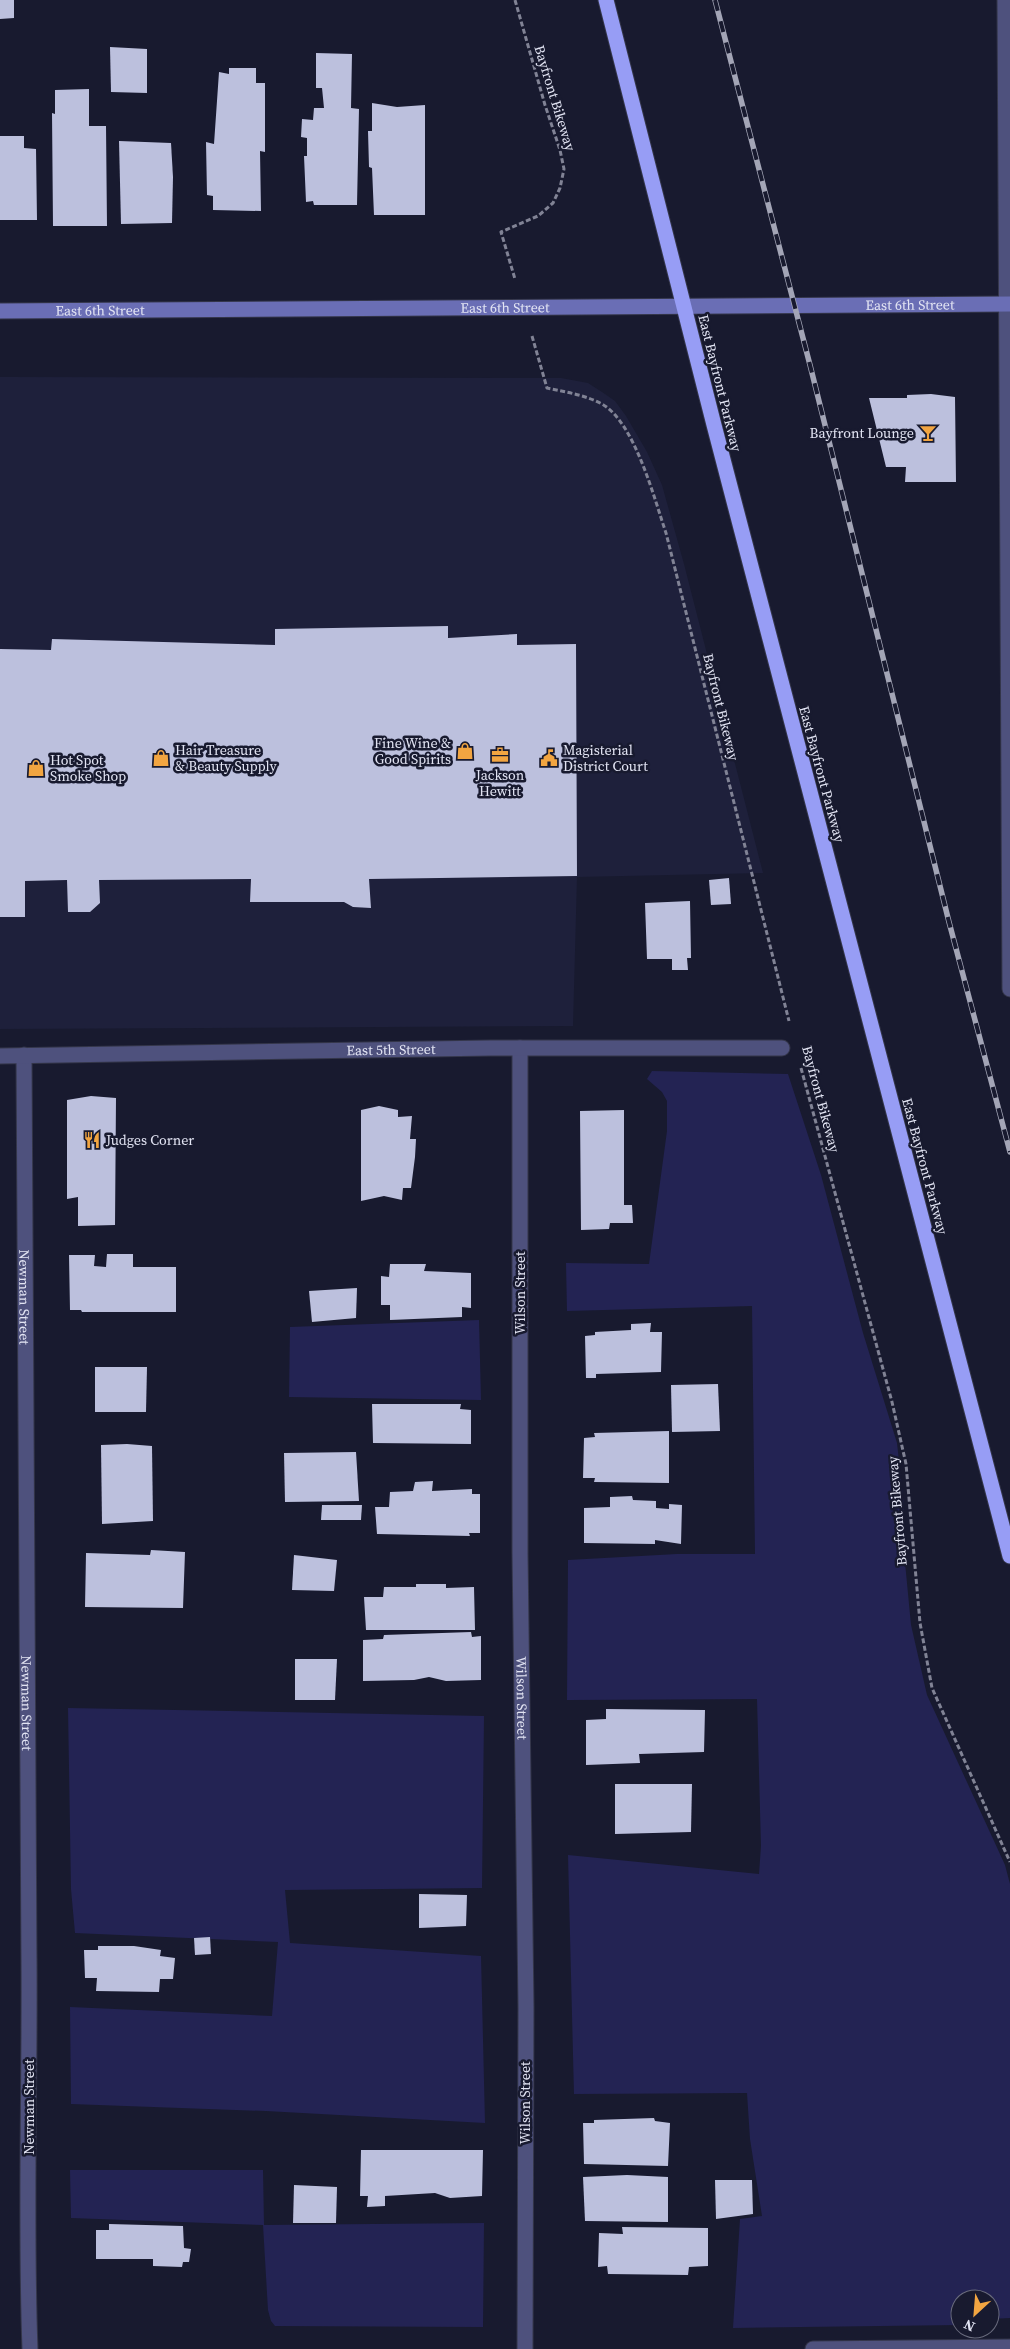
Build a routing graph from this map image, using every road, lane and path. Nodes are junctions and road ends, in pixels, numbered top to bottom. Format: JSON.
{"nodes":[{"id":1,"x":515,"y":0,"type":"edge"},
{"id":2,"x":606,"y":0,"type":"edge"},
{"id":3,"x":1005,"y":0,"type":"edge"},
{"id":4,"x":501,"y":232,"type":"dead end"},
{"id":5,"x":1008,"y":304,"type":"edge"},
{"id":6,"x":684,"y":306,"type":"junction"},
{"id":7,"x":0,"y":311,"type":"edge"},
{"id":8,"x":547,"y":388,"type":"dead end"},
{"id":9,"x":1010,"y":989,"type":"edge"},
{"id":10,"x":791,"y":1031,"type":"dead end"},
{"id":11,"x":520,"y":1048,"type":"junction"},
{"id":12,"x":782,"y":1048,"type":"dead end"},
{"id":13,"x":24,"y":1055,"type":"junction"},
{"id":14,"x":0,"y":1056,"type":"edge"},
{"id":15,"x":799,"y":1060,"type":"dead end"},
{"id":16,"x":1010,"y":1556,"type":"edge"},
{"id":17,"x":1010,"y":1862,"type":"edge"},
{"id":18,"x":1010,"y":2346,"type":"edge"},
{"id":19,"x":30,"y":2349,"type":"edge"},
{"id":20,"x":525,"y":2349,"type":"edge"},
{"id":21,"x":813,"y":2349,"type":"edge"}],
"edges":[{"from":1,"to":4,"type":"path","name":"Bayfront Bikeway"},
{"from":2,"to":6,"type":"highway","name":"East Bayfront Parkway"},
{"from":3,"to":5,"type":"street"},
{"from":5,"to":6,"type":"main road","name":"East 6th Street"},
{"from":5,"to":9,"type":"street"},
{"from":6,"to":7,"type":"main road","name":"East 6th Street"},
{"from":6,"to":16,"type":"highway","name":"East Bayfront Parkway"},
{"from":8,"to":10,"type":"path","name":"Bayfront Bikeway"},
{"from":11,"to":12,"type":"street","name":"East 5th Street"},
{"from":11,"to":13,"type":"street","name":"East 5th Street"},
{"from":11,"to":20,"type":"street","name":"Wilson Street"},
{"from":13,"to":14,"type":"street","name":"East 5th Street"},
{"from":13,"to":19,"type":"street","name":"Newman Street"},
{"from":15,"to":17,"type":"path","name":"Bayfront Bikeway"},
{"from":18,"to":21,"type":"street"}]}
